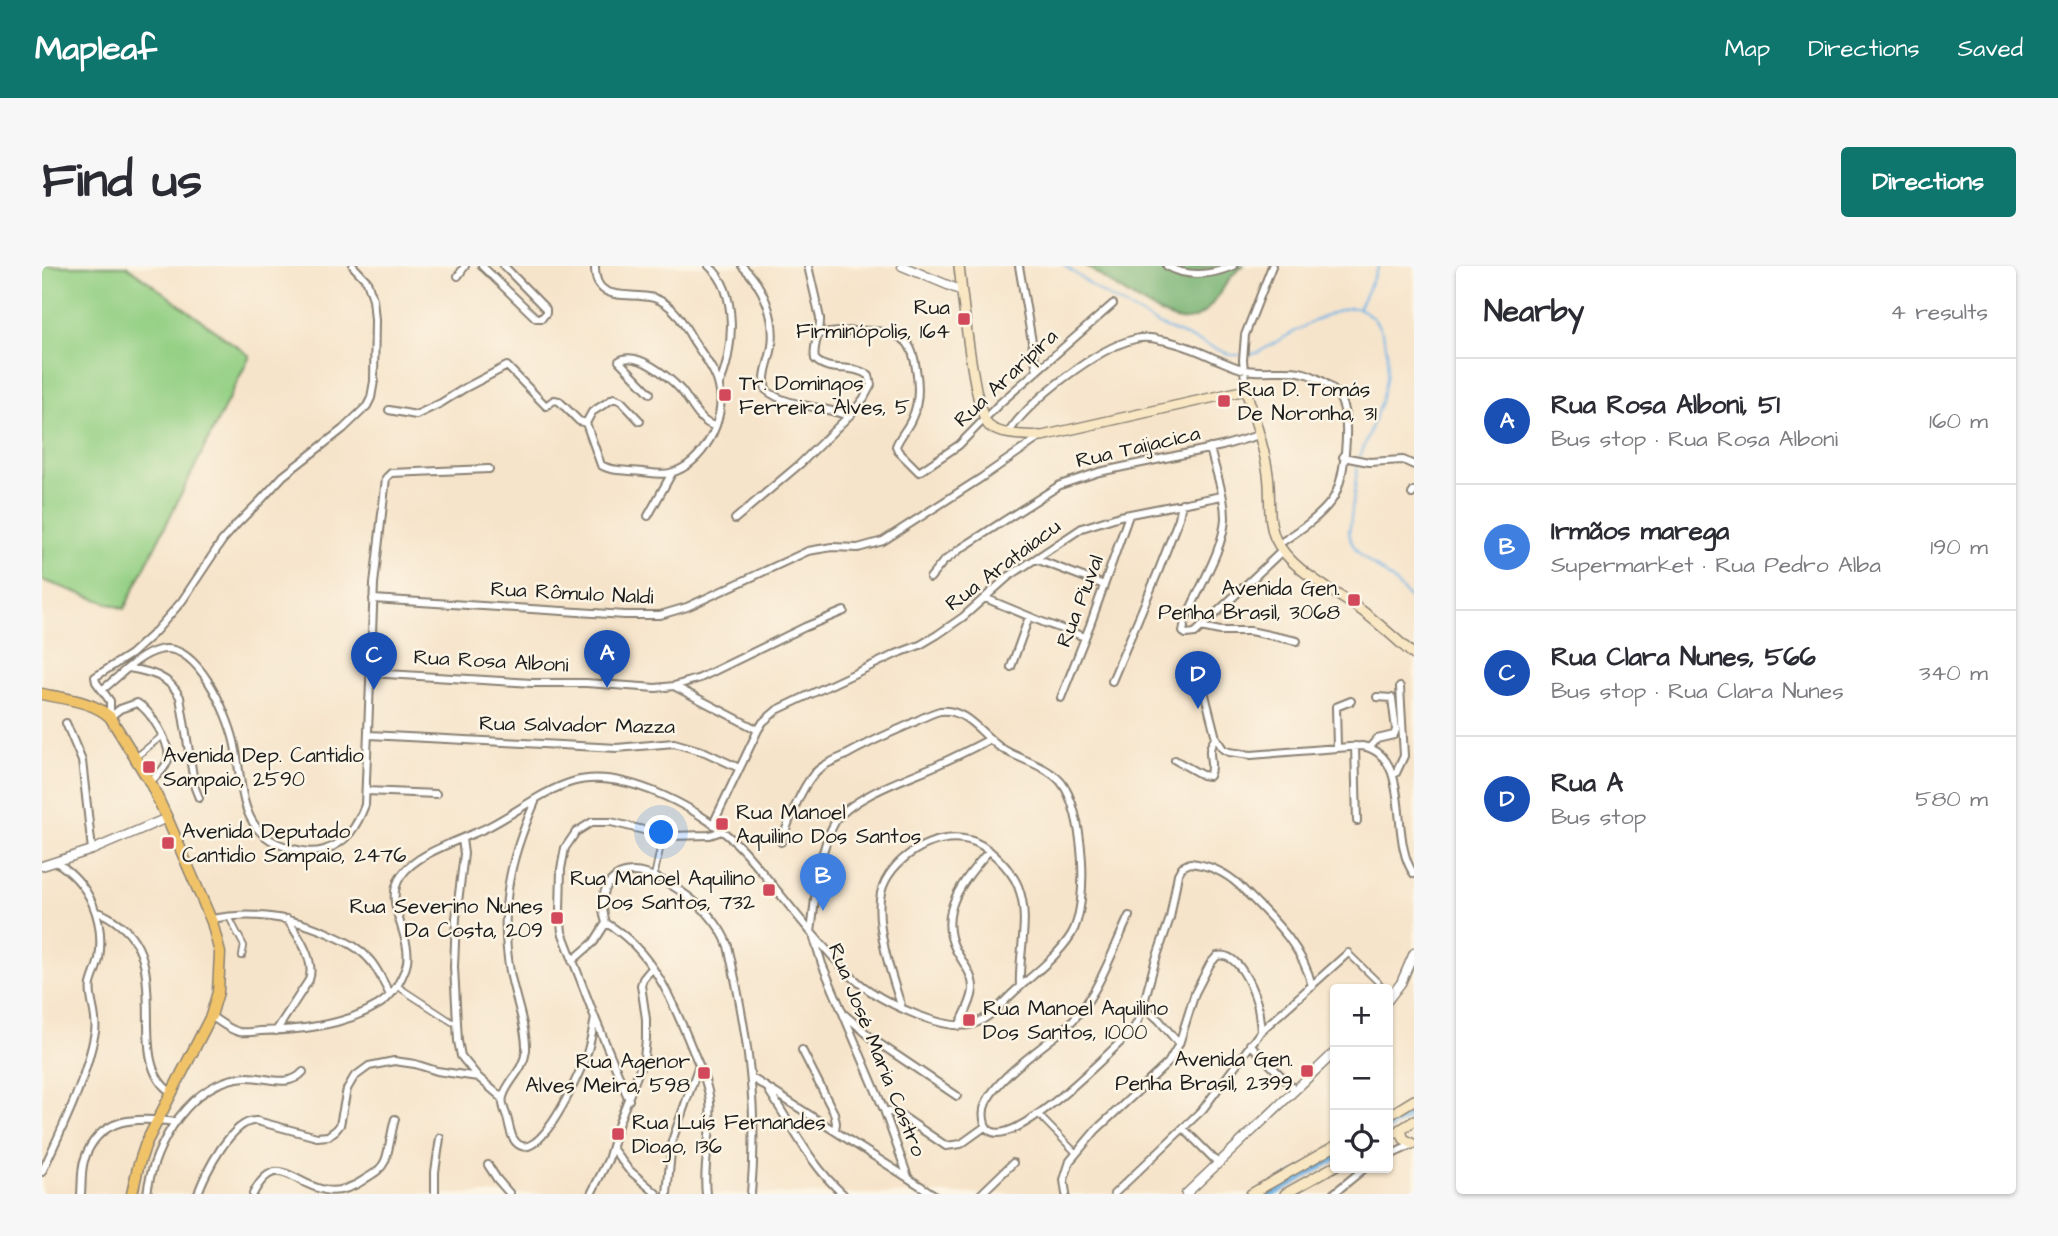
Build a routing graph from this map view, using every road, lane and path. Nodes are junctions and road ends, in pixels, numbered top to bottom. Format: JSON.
{"nodes":[{"id":1,"x":353,"y":266,"type":"edge"},
{"id":2,"x":465,"y":266,"type":"edge"},
{"id":3,"x":482,"y":266,"type":"edge"},
{"id":4,"x":504,"y":266,"type":"edge"},
{"id":5,"x":595,"y":266,"type":"edge"},
{"id":6,"x":709,"y":266,"type":"edge"},
{"id":7,"x":742,"y":266,"type":"edge"},
{"id":8,"x":808,"y":266,"type":"edge"},
{"id":9,"x":902,"y":266,"type":"edge"},
{"id":10,"x":959,"y":266,"type":"edge"},
{"id":11,"x":1019,"y":266,"type":"edge"},
{"id":12,"x":1167,"y":266,"type":"edge"},
{"id":13,"x":1233,"y":266,"type":"edge"},
{"id":14,"x":1272,"y":266,"type":"edge"},
{"id":15,"x":458,"y":276,"type":"dead end"},
{"id":16,"x":962,"y":291,"type":"junction"},
{"id":17,"x":1113,"y":304,"type":"dead end"},
{"id":18,"x":819,"y":334,"type":"junction"},
{"id":19,"x":1244,"y":370,"type":"junction"},
{"id":20,"x":1037,"y":371,"type":"junction"},
{"id":21,"x":719,"y":385,"type":"junction"},
{"id":22,"x":1246,"y":390,"type":"junction"},
{"id":23,"x":650,"y":393,"type":"dead end"},
{"id":24,"x":389,"y":410,"type":"dead end"},
{"id":25,"x":848,"y":415,"type":"junction"},
{"id":26,"x":984,"y":420,"type":"junction"},
{"id":27,"x":640,"y":421,"type":"dead end"},
{"id":28,"x":586,"y":424,"type":"junction"},
{"id":29,"x":715,"y":426,"type":"junction"},
{"id":30,"x":1009,"y":432,"type":"junction"},
{"id":31,"x":1259,"y":435,"type":"junction"},
{"id":32,"x":1042,"y":436,"type":"junction"},
{"id":33,"x":1210,"y":448,"type":"junction"},
{"id":34,"x":1346,"y":458,"type":"junction"},
{"id":35,"x":1414,"y":465,"type":"edge"},
{"id":36,"x":489,"y":468,"type":"dead end"},
{"id":37,"x":672,"y":472,"type":"junction"},
{"id":38,"x":1222,"y":496,"type":"junction"},
{"id":39,"x":1182,"y":503,"type":"junction"},
{"id":40,"x":1129,"y":514,"type":"junction"},
{"id":41,"x":648,"y":516,"type":"dead end"},
{"id":42,"x":735,"y":519,"type":"dead end"},
{"id":43,"x":1281,"y":547,"type":"junction"},
{"id":44,"x":1036,"y":559,"type":"junction"},
{"id":45,"x":930,"y":578,"type":"dead end"},
{"id":46,"x":1104,"y":585,"type":"junction"},
{"id":47,"x":985,"y":598,"type":"junction"},
{"id":48,"x":373,"y":599,"type":"junction"},
{"id":49,"x":844,"y":611,"type":"dead end"},
{"id":50,"x":1029,"y":617,"type":"junction"},
{"id":51,"x":1201,"y":626,"type":"junction"},
{"id":52,"x":1085,"y":637,"type":"junction"},
{"id":53,"x":1297,"y":641,"type":"dead end"},
{"id":54,"x":1414,"y":655,"type":"edge"},
{"id":55,"x":1011,"y":667,"type":"dead end"},
{"id":56,"x":129,"y":668,"type":"junction"},
{"id":57,"x":371,"y":673,"type":"junction"},
{"id":58,"x":1112,"y":681,"type":"dead end"},
{"id":59,"x":100,"y":686,"type":"junction"},
{"id":60,"x":674,"y":687,"type":"junction"},
{"id":61,"x":1203,"y":687,"type":"dead end"},
{"id":62,"x":1400,"y":687,"type":"dead end"},
{"id":63,"x":42,"y":694,"type":"edge"},
{"id":64,"x":108,"y":696,"type":"junction"},
{"id":65,"x":1377,"y":696,"type":"dead end"},
{"id":66,"x":1061,"y":698,"type":"dead end"},
{"id":67,"x":1351,"y":701,"type":"dead end"},
{"id":68,"x":97,"y":708,"type":"junction"},
{"id":69,"x":110,"y":717,"type":"junction"},
{"id":70,"x":66,"y":723,"type":"dead end"},
{"id":71,"x":758,"y":730,"type":"junction"},
{"id":72,"x":369,"y":735,"type":"junction"},
{"id":73,"x":162,"y":736,"type":"junction"},
{"id":74,"x":1216,"y":738,"type":"junction"},
{"id":75,"x":990,"y":739,"type":"junction"},
{"id":76,"x":1355,"y":746,"type":"junction"},
{"id":77,"x":1337,"y":747,"type":"junction"},
{"id":78,"x":1370,"y":747,"type":"junction"},
{"id":79,"x":135,"y":758,"type":"junction"},
{"id":80,"x":1175,"y":760,"type":"dead end"},
{"id":81,"x":739,"y":768,"type":"junction"},
{"id":82,"x":1396,"y":774,"type":"junction"},
{"id":83,"x":149,"y":782,"type":"junction"},
{"id":84,"x":366,"y":791,"type":"junction"},
{"id":85,"x":436,"y":794,"type":"dead end"},
{"id":86,"x":199,"y":798,"type":"dead end"},
{"id":87,"x":536,"y":800,"type":"junction"},
{"id":88,"x":167,"y":818,"type":"junction"},
{"id":89,"x":1357,"y":821,"type":"dead end"},
{"id":90,"x":713,"y":824,"type":"junction"},
{"id":91,"x":722,"y":831,"type":"junction"},
{"id":92,"x":1414,"y":834,"type":"edge"},
{"id":93,"x":663,"y":835,"type":"junction"},
{"id":94,"x":1404,"y":835,"type":"junction"},
{"id":95,"x":462,"y":839,"type":"junction"},
{"id":96,"x":781,"y":842,"type":"dead end"},
{"id":97,"x":92,"y":850,"type":"junction"},
{"id":98,"x":988,"y":852,"type":"junction"},
{"id":99,"x":56,"y":862,"type":"junction"},
{"id":100,"x":42,"y":866,"type":"edge"},
{"id":101,"x":1414,"y":874,"type":"edge"},
{"id":102,"x":654,"y":877,"type":"junction"},
{"id":103,"x":96,"y":912,"type":"junction"},
{"id":104,"x":1129,"y":916,"type":"dead end"},
{"id":105,"x":229,"y":917,"type":"junction"},
{"id":106,"x":211,"y":919,"type":"junction"},
{"id":107,"x":287,"y":919,"type":"junction"},
{"id":108,"x":606,"y":923,"type":"junction"},
{"id":109,"x":812,"y":933,"type":"junction"},
{"id":110,"x":1348,"y":953,"type":"joint"},
{"id":111,"x":1414,"y":953,"type":"edge"},
{"id":112,"x":242,"y":956,"type":"dead end"},
{"id":113,"x":572,"y":961,"type":"junction"},
{"id":114,"x":652,"y":968,"type":"junction"},
{"id":115,"x":1378,"y":984,"type":"edge"},
{"id":116,"x":397,"y":985,"type":"junction"},
{"id":117,"x":1312,"y":986,"type":"junction"},
{"id":118,"x":1020,"y":987,"type":"junction"},
{"id":119,"x":1393,"y":989,"type":"edge"},
{"id":120,"x":390,"y":995,"type":"junction"},
{"id":121,"x":1143,"y":1006,"type":"junction"},
{"id":122,"x":902,"y":1008,"type":"junction"},
{"id":123,"x":842,"y":1013,"type":"junction"},
{"id":124,"x":211,"y":1016,"type":"junction"},
{"id":125,"x":595,"y":1018,"type":"junction"},
{"id":126,"x":458,"y":1023,"type":"junction"},
{"id":127,"x":959,"y":1026,"type":"junction"},
{"id":128,"x":276,"y":1031,"type":"junction"},
{"id":129,"x":1261,"y":1031,"type":"junction"},
{"id":130,"x":1179,"y":1044,"type":"junction"},
{"id":131,"x":1250,"y":1044,"type":"junction"},
{"id":132,"x":802,"y":1050,"type":"dead end"},
{"id":133,"x":1330,"y":1057,"type":"edge"},
{"id":134,"x":699,"y":1065,"type":"junction"},
{"id":135,"x":303,"y":1072,"type":"dead end"},
{"id":136,"x":478,"y":1077,"type":"junction"},
{"id":137,"x":752,"y":1078,"type":"junction"},
{"id":138,"x":768,"y":1089,"type":"junction"},
{"id":139,"x":1295,"y":1090,"type":"junction"},
{"id":140,"x":172,"y":1093,"type":"junction"},
{"id":141,"x":957,"y":1096,"type":"dead end"},
{"id":142,"x":502,"y":1098,"type":"junction"},
{"id":143,"x":629,"y":1100,"type":"junction"},
{"id":144,"x":1414,"y":1100,"type":"edge"},
{"id":145,"x":884,"y":1110,"type":"junction"},
{"id":146,"x":1393,"y":1113,"type":"edge"},
{"id":147,"x":1038,"y":1114,"type":"junction"},
{"id":148,"x":157,"y":1119,"type":"junction"},
{"id":149,"x":395,"y":1119,"type":"dead end"},
{"id":150,"x":1414,"y":1121,"type":"edge"},
{"id":151,"x":176,"y":1122,"type":"junction"},
{"id":152,"x":986,"y":1126,"type":"junction"},
{"id":153,"x":1183,"y":1128,"type":"junction"},
{"id":154,"x":1399,"y":1129,"type":"junction"},
{"id":155,"x":835,"y":1130,"type":"junction"},
{"id":156,"x":1393,"y":1133,"type":"edge"},
{"id":157,"x":440,"y":1138,"type":"dead end"},
{"id":158,"x":1393,"y":1138,"type":"edge"},
{"id":159,"x":1413,"y":1144,"type":"edge"},
{"id":160,"x":612,"y":1148,"type":"junction"},
{"id":161,"x":1330,"y":1149,"type":"edge"},
{"id":162,"x":1403,"y":1149,"type":"junction"},
{"id":163,"x":1076,"y":1153,"type":"junction"},
{"id":164,"x":1393,"y":1154,"type":"edge"},
{"id":165,"x":1013,"y":1163,"type":"dead end"},
{"id":166,"x":1218,"y":1163,"type":"junction"},
{"id":167,"x":488,"y":1165,"type":"dead end"},
{"id":168,"x":1330,"y":1169,"type":"edge"},
{"id":169,"x":42,"y":1172,"type":"edge"},
{"id":170,"x":1359,"y":1173,"type":"edge"},
{"id":171,"x":908,"y":1177,"type":"junction"},
{"id":172,"x":1116,"y":1193,"type":"edge"},
{"id":173,"x":81,"y":1194,"type":"edge"},
{"id":174,"x":132,"y":1194,"type":"edge"},
{"id":175,"x":147,"y":1194,"type":"edge"},
{"id":176,"x":198,"y":1194,"type":"edge"},
{"id":177,"x":253,"y":1194,"type":"edge"},
{"id":178,"x":435,"y":1194,"type":"edge"},
{"id":179,"x":510,"y":1194,"type":"edge"},
{"id":180,"x":591,"y":1194,"type":"edge"},
{"id":181,"x":657,"y":1194,"type":"edge"},
{"id":182,"x":667,"y":1194,"type":"edge"},
{"id":183,"x":706,"y":1194,"type":"edge"},
{"id":184,"x":751,"y":1194,"type":"edge"},
{"id":185,"x":843,"y":1194,"type":"edge"},
{"id":186,"x":933,"y":1194,"type":"edge"},
{"id":187,"x":981,"y":1194,"type":"edge"},
{"id":188,"x":1066,"y":1194,"type":"edge"},
{"id":189,"x":1186,"y":1194,"type":"edge"},
{"id":190,"x":1251,"y":1194,"type":"edge"},
{"id":191,"x":1285,"y":1194,"type":"edge"},
{"id":192,"x":1333,"y":1194,"type":"edge"}],
"edges":[{"from":1,"to":59,"type":"street"},
{"from":2,"to":15,"type":"street"},
{"from":3,"to":4,"type":"street"},
{"from":5,"to":21,"type":"street"},
{"from":6,"to":21,"type":"street"},
{"from":7,"to":25,"type":"street"},
{"from":8,"to":18,"type":"street"},
{"from":9,"to":16,"type":"street"},
{"from":10,"to":16,"type":"main road"},
{"from":11,"to":20,"type":"street"},
{"from":12,"to":13,"type":"street"},
{"from":14,"to":19,"type":"street"},
{"from":16,"to":26,"type":"main road"},
{"from":17,"to":20,"type":"street","name":"Rua Araripira"},
{"from":18,"to":25,"type":"street"},
{"from":18,"to":26,"type":"street","name":"Rua Araripira"},
{"from":19,"to":22,"type":"street"},
{"from":19,"to":30,"type":"street"},
{"from":19,"to":34,"type":"street"},
{"from":20,"to":26,"type":"street","name":"Rua Araripira"},
{"from":21,"to":29,"type":"street"},
{"from":22,"to":31,"type":"main road"},
{"from":22,"to":32,"type":"main road"},
{"from":23,"to":29,"type":"street"},
{"from":24,"to":28,"type":"street"},
{"from":25,"to":42,"type":"street"},
{"from":26,"to":30,"type":"main road"},
{"from":27,"to":28,"type":"street"},
{"from":28,"to":37,"type":"street"},
{"from":29,"to":37,"type":"street"},
{"from":30,"to":32,"type":"main road"},
{"from":31,"to":33,"type":"street","name":"Rua Taijacica"},
{"from":31,"to":43,"type":"main road"},
{"from":32,"to":48,"type":"street","name":"Rua Rômulo Naldi"},
{"from":33,"to":38,"type":"street"},
{"from":33,"to":45,"type":"street","name":"Rua Taijacica"},
{"from":34,"to":35,"type":"street"},
{"from":34,"to":43,"type":"street"},
{"from":36,"to":48,"type":"street"},
{"from":37,"to":41,"type":"street"},
{"from":38,"to":39,"type":"street","name":"Rua Arataiacu"},
{"from":38,"to":51,"type":"street"},
{"from":39,"to":40,"type":"street","name":"Rua Arataiacu"},
{"from":39,"to":58,"type":"street"},
{"from":40,"to":44,"type":"street","name":"Rua Arataiacu"},
{"from":40,"to":46,"type":"street","name":"Rua Piuval"},
{"from":43,"to":51,"type":"street"},
{"from":43,"to":54,"type":"main road"},
{"from":44,"to":46,"type":"street"},
{"from":44,"to":47,"type":"street","name":"Rua Arataiacu"},
{"from":46,"to":52,"type":"street","name":"Rua Piuval"},
{"from":47,"to":50,"type":"street"},
{"from":47,"to":71,"type":"street","name":"Rua Arataiacu"},
{"from":48,"to":57,"type":"street"},
{"from":49,"to":60,"type":"street","name":"Rua Rosa Alboni"},
{"from":50,"to":52,"type":"street"},
{"from":50,"to":55,"type":"street"},
{"from":51,"to":53,"type":"street"},
{"from":52,"to":66,"type":"street","name":"Rua Piuval"},
{"from":56,"to":59,"type":"street"},
{"from":56,"to":84,"type":"street"},
{"from":56,"to":86,"type":"street"},
{"from":57,"to":60,"type":"street","name":"Rua Rosa Alboni"},
{"from":57,"to":72,"type":"street"},
{"from":59,"to":64,"type":"street"},
{"from":60,"to":71,"type":"street"},
{"from":61,"to":74,"type":"street"},
{"from":62,"to":82,"type":"street"},
{"from":63,"to":68,"type":"main road"},
{"from":64,"to":68,"type":"street"},
{"from":64,"to":69,"type":"street"},
{"from":65,"to":78,"type":"street"},
{"from":67,"to":77,"type":"street"},
{"from":68,"to":69,"type":"main road"},
{"from":69,"to":73,"type":"street"},
{"from":69,"to":79,"type":"main road"},
{"from":70,"to":97,"type":"street"},
{"from":71,"to":81,"type":"street"},
{"from":72,"to":81,"type":"street","name":"Rua Salvador Mazza"},
{"from":72,"to":84,"type":"street"},
{"from":73,"to":79,"type":"street"},
{"from":73,"to":83,"type":"street"},
{"from":74,"to":77,"type":"street"},
{"from":74,"to":80,"type":"street"},
{"from":75,"to":96,"type":"street"},
{"from":75,"to":109,"type":"street"},
{"from":75,"to":118,"type":"street"},
{"from":76,"to":77,"type":"street"},
{"from":76,"to":78,"type":"street"},
{"from":76,"to":89,"type":"street"},
{"from":78,"to":82,"type":"street"},
{"from":79,"to":83,"type":"main road"},
{"from":81,"to":90,"type":"street"},
{"from":82,"to":94,"type":"street"},
{"from":83,"to":88,"type":"main road"},
{"from":84,"to":85,"type":"street"},
{"from":87,"to":90,"type":"street"},
{"from":87,"to":95,"type":"street"},
{"from":87,"to":142,"type":"street"},
{"from":88,"to":97,"type":"street"},
{"from":88,"to":106,"type":"main road"},
{"from":90,"to":91,"type":"street"},
{"from":91,"to":93,"type":"street"},
{"from":91,"to":109,"type":"street"},
{"from":92,"to":94,"type":"street"},
{"from":93,"to":102,"type":"street"},
{"from":93,"to":113,"type":"street"},
{"from":94,"to":101,"type":"street"},
{"from":95,"to":116,"type":"street"},
{"from":95,"to":126,"type":"street"},
{"from":97,"to":99,"type":"street"},
{"from":98,"to":118,"type":"street"},
{"from":98,"to":122,"type":"street"},
{"from":98,"to":127,"type":"street"},
{"from":99,"to":100,"type":"street"},
{"from":99,"to":103,"type":"street"},
{"from":102,"to":108,"type":"street"},
{"from":102,"to":137,"type":"street"},
{"from":103,"to":140,"type":"street"},
{"from":103,"to":169,"type":"street"},
{"from":104,"to":152,"type":"street"},
{"from":105,"to":106,"type":"street"},
{"from":105,"to":107,"type":"street"},
{"from":105,"to":112,"type":"street"},
{"from":106,"to":124,"type":"main road"},
{"from":107,"to":120,"type":"street"},
{"from":107,"to":128,"type":"street"},
{"from":108,"to":113,"type":"street"},
{"from":108,"to":114,"type":"street"},
{"from":109,"to":122,"type":"street"},
{"from":109,"to":123,"type":"street","name":"Rua José Maria Castro"},
{"from":110,"to":115,"type":"street"},
{"from":110,"to":117,"type":"street"},
{"from":111,"to":119,"type":"street"},
{"from":113,"to":125,"type":"street"},
{"from":114,"to":134,"type":"street"},
{"from":114,"to":143,"type":"street"},
{"from":116,"to":120,"type":"street"},
{"from":116,"to":126,"type":"street"},
{"from":117,"to":121,"type":"street"},
{"from":117,"to":129,"type":"street"},
{"from":118,"to":127,"type":"street"},
{"from":120,"to":128,"type":"street"},
{"from":121,"to":130,"type":"street"},
{"from":121,"to":147,"type":"street"},
{"from":122,"to":127,"type":"street"},
{"from":123,"to":141,"type":"street"},
{"from":123,"to":145,"type":"street","name":"Rua José Maria Castro"},
{"from":124,"to":128,"type":"street"},
{"from":124,"to":140,"type":"main road"},
{"from":125,"to":142,"type":"street"},
{"from":125,"to":143,"type":"street"},
{"from":126,"to":136,"type":"street"},
{"from":129,"to":130,"type":"street"},
{"from":129,"to":131,"type":"street"},
{"from":130,"to":163,"type":"street"},
{"from":131,"to":139,"type":"street"},
{"from":131,"to":153,"type":"street"},
{"from":132,"to":155,"type":"street"},
{"from":133,"to":139,"type":"street"},
{"from":134,"to":182,"type":"street"},
{"from":134,"to":183,"type":"street"},
{"from":135,"to":151,"type":"street"},
{"from":136,"to":142,"type":"street"},
{"from":136,"to":176,"type":"street"},
{"from":137,"to":138,"type":"street"},
{"from":137,"to":184,"type":"street"},
{"from":138,"to":155,"type":"street"},
{"from":138,"to":185,"type":"street"},
{"from":139,"to":166,"type":"street"},
{"from":140,"to":148,"type":"main road"},
{"from":143,"to":160,"type":"street"},
{"from":144,"to":146,"type":"main road"},
{"from":145,"to":152,"type":"street"},
{"from":145,"to":171,"type":"street","name":"Rua José Maria Castro"},
{"from":147,"to":152,"type":"street"},
{"from":147,"to":163,"type":"street"},
{"from":148,"to":151,"type":"street"},
{"from":148,"to":173,"type":"street"},
{"from":148,"to":174,"type":"main road"},
{"from":149,"to":177,"type":"street"},
{"from":150,"to":154,"type":"main road"},
{"from":151,"to":175,"type":"street"},
{"from":153,"to":166,"type":"street"},
{"from":153,"to":172,"type":"street"},
{"from":154,"to":156,"type":"main road"},
{"from":154,"to":159,"type":"main road"},
{"from":155,"to":171,"type":"street"},
{"from":157,"to":178,"type":"street"},
{"from":158,"to":162,"type":"main road"},
{"from":159,"to":162,"type":"street"},
{"from":160,"to":180,"type":"street"},
{"from":160,"to":181,"type":"street"},
{"from":161,"to":190,"type":"main road"},
{"from":162,"to":164,"type":"street"},
{"from":163,"to":188,"type":"street"},
{"from":165,"to":187,"type":"street"},
{"from":166,"to":189,"type":"street"},
{"from":167,"to":179,"type":"street"},
{"from":168,"to":191,"type":"main road"},
{"from":170,"to":192,"type":"street"},
{"from":171,"to":186,"type":"street"}]}
